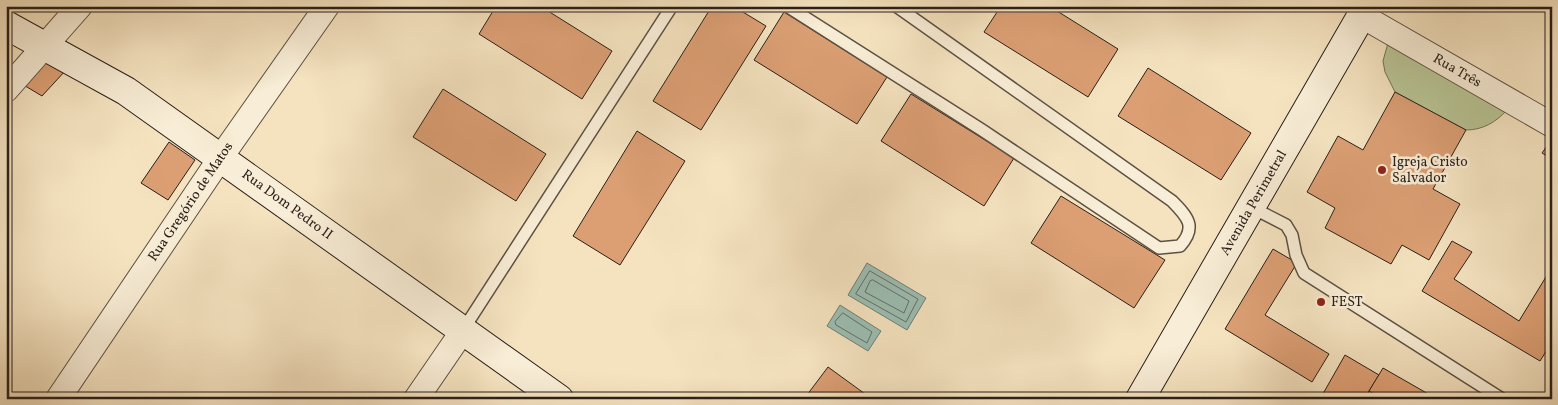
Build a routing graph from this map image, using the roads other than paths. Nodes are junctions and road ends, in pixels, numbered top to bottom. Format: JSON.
{"nodes":[{"id":1,"x":80,"y":6,"type":"edge"},
{"id":2,"x":327,"y":6,"type":"edge"},
{"id":3,"x":672,"y":6,"type":"edge"},
{"id":4,"x":787,"y":6,"type":"edge"},
{"id":5,"x":896,"y":6,"type":"edge"},
{"id":6,"x":1364,"y":11,"type":"edge"},
{"id":7,"x":6,"y":25,"type":"edge"},
{"id":8,"x":45,"y":48,"type":"junction"},
{"id":9,"x":6,"y":90,"type":"edge"},
{"id":10,"x":1552,"y":125,"type":"edge"},
{"id":11,"x":221,"y":157,"type":"junction"},
{"id":12,"x":1251,"y":207,"type":"junction"},
{"id":13,"x":462,"y":332,"type":"junction"},
{"id":14,"x":58,"y":399,"type":"edge"},
{"id":15,"x":416,"y":399,"type":"edge"},
{"id":16,"x":559,"y":399,"type":"edge"},
{"id":17,"x":1140,"y":399,"type":"edge"},
{"id":18,"x":1502,"y":399,"type":"edge"}],
"edges":[{"from":1,"to":8,"type":"street"},
{"from":2,"to":11,"type":"street","name":"Rua Gregório de Matos"},
{"from":3,"to":13,"type":"lane"},
{"from":4,"to":5,"type":"lane"},
{"from":6,"to":10,"type":"street","name":"Rua Três"},
{"from":6,"to":12,"type":"main road","name":"Avenida Perimetral"},
{"from":7,"to":8,"type":"main road","name":"Rua Dom Pedro II"},
{"from":8,"to":9,"type":"street"},
{"from":8,"to":11,"type":"main road","name":"Rua Dom Pedro II"},
{"from":11,"to":13,"type":"main road","name":"Rua Dom Pedro II"},
{"from":11,"to":14,"type":"street","name":"Rua Gregório de Matos"},
{"from":12,"to":17,"type":"main road","name":"Avenida Perimetral"},
{"from":12,"to":18,"type":"lane"},
{"from":13,"to":15,"type":"street"},
{"from":13,"to":16,"type":"main road","name":"Rua Dom Pedro II"}]}
